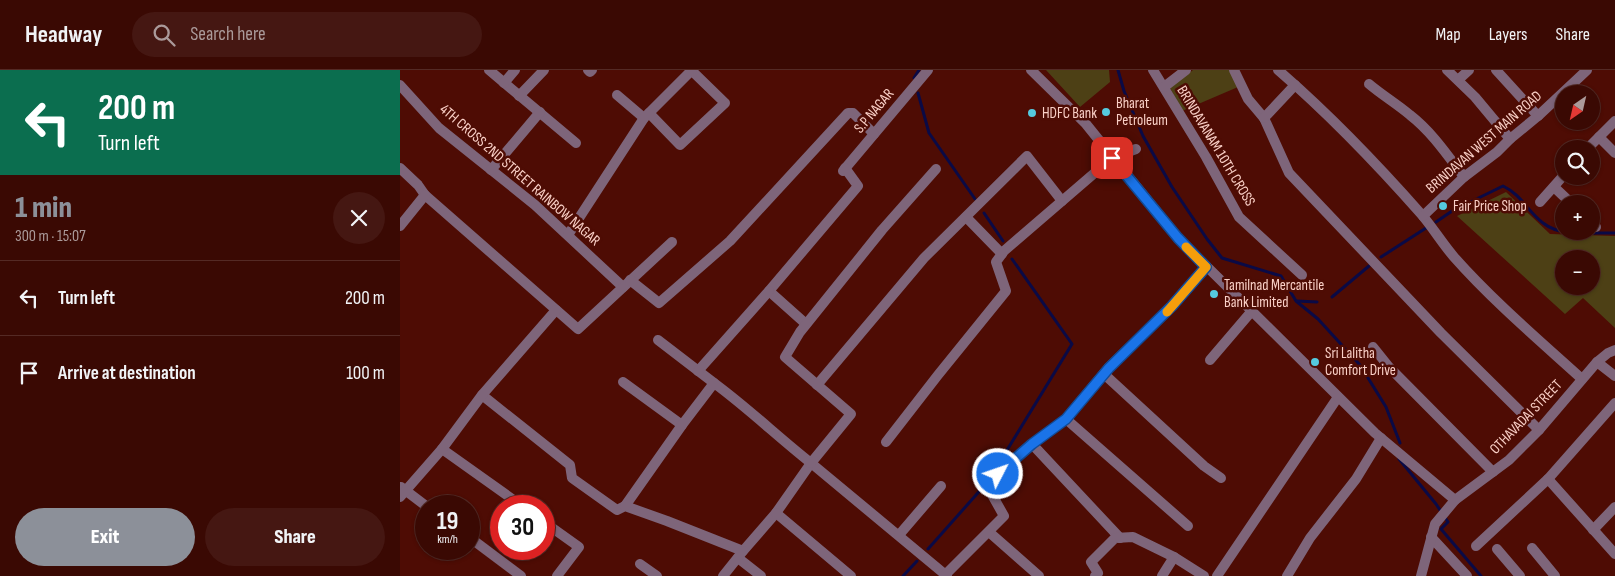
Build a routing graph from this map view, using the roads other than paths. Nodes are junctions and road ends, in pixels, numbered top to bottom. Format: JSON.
{"nodes":[{"id":1,"x":488,"y":70,"type":"edge"},
{"id":2,"x":515,"y":70,"type":"edge"},
{"id":3,"x":544,"y":70,"type":"edge"},
{"id":4,"x":588,"y":70,"type":"edge"},
{"id":5,"x":592,"y":70,"type":"edge"},
{"id":6,"x":691,"y":70,"type":"edge"},
{"id":7,"x":928,"y":70,"type":"edge"},
{"id":8,"x":1031,"y":70,"type":"edge"},
{"id":9,"x":1153,"y":70,"type":"edge"},
{"id":10,"x":1186,"y":70,"type":"edge"},
{"id":11,"x":1234,"y":70,"type":"edge"},
{"id":12,"x":1278,"y":70,"type":"edge"},
{"id":13,"x":1447,"y":70,"type":"edge"},
{"id":14,"x":1469,"y":70,"type":"edge"},
{"id":15,"x":1496,"y":70,"type":"edge"},
{"id":16,"x":1583,"y":71,"type":"edge"},
{"id":17,"x":1458,"y":80,"type":"junction"},
{"id":18,"x":504,"y":83,"type":"junction"},
{"id":19,"x":1369,"y":84,"type":"dead end"},
{"id":20,"x":400,"y":85,"type":"edge"},
{"id":21,"x":1295,"y":85,"type":"junction"},
{"id":22,"x":1164,"y":88,"type":"junction"},
{"id":23,"x":617,"y":95,"type":"dead end"},
{"id":24,"x":519,"y":96,"type":"junction"},
{"id":25,"x":540,"y":112,"type":"junction"},
{"id":26,"x":646,"y":116,"type":"junction"},
{"id":27,"x":1538,"y":116,"type":"junction"},
{"id":28,"x":1264,"y":118,"type":"junction"},
{"id":29,"x":1615,"y":121,"type":"edge"},
{"id":30,"x":874,"y":134,"type":"junction"},
{"id":31,"x":1599,"y":136,"type":"junction"},
{"id":32,"x":1510,"y":139,"type":"junction"},
{"id":33,"x":1595,"y":140,"type":"edge"},
{"id":34,"x":576,"y":143,"type":"dead end"},
{"id":35,"x":1136,"y":148,"type":"dead end"},
{"id":36,"x":1615,"y":153,"type":"edge"},
{"id":37,"x":1112,"y":158,"type":"junction"},
{"id":38,"x":400,"y":168,"type":"edge"},
{"id":39,"x":936,"y":169,"type":"dead end"},
{"id":40,"x":491,"y":170,"type":"junction"},
{"id":41,"x":1464,"y":177,"type":"junction"},
{"id":42,"x":1554,"y":186,"type":"joint"},
{"id":43,"x":425,"y":195,"type":"junction"},
{"id":44,"x":1563,"y":195,"type":"edge"},
{"id":45,"x":1062,"y":201,"type":"junction"},
{"id":46,"x":1540,"y":202,"type":"dead end"},
{"id":47,"x":1423,"y":216,"type":"junction"},
{"id":48,"x":966,"y":217,"type":"junction"},
{"id":49,"x":400,"y":226,"type":"edge"},
{"id":50,"x":568,"y":235,"type":"junction"},
{"id":51,"x":672,"y":242,"type":"dead end"},
{"id":52,"x":1002,"y":254,"type":"junction"},
{"id":53,"x":1206,"y":267,"type":"junction"},
{"id":54,"x":1302,"y":275,"type":"dead end"},
{"id":55,"x":626,"y":284,"type":"junction"},
{"id":56,"x":769,"y":291,"type":"junction"},
{"id":57,"x":556,"y":310,"type":"junction"},
{"id":58,"x":1251,"y":312,"type":"junction"},
{"id":59,"x":806,"y":324,"type":"junction"},
{"id":60,"x":658,"y":340,"type":"dead end"},
{"id":61,"x":1373,"y":347,"type":"dead end"},
{"id":62,"x":1615,"y":350,"type":"edge"},
{"id":63,"x":1210,"y":360,"type":"dead end"},
{"id":64,"x":1597,"y":362,"type":"junction"},
{"id":65,"x":698,"y":370,"type":"junction"},
{"id":66,"x":1104,"y":374,"type":"junction"},
{"id":67,"x":1615,"y":376,"type":"edge"},
{"id":68,"x":1582,"y":380,"type":"junction"},
{"id":69,"x":623,"y":382,"type":"dead end"},
{"id":70,"x":714,"y":384,"type":"junction"},
{"id":71,"x":817,"y":385,"type":"junction"},
{"id":72,"x":482,"y":395,"type":"junction"},
{"id":73,"x":1338,"y":397,"type":"junction"},
{"id":74,"x":1615,"y":403,"type":"edge"},
{"id":75,"x":1066,"y":419,"type":"junction"},
{"id":76,"x":682,"y":425,"type":"junction"},
{"id":77,"x":1539,"y":430,"type":"junction"},
{"id":78,"x":1381,"y":438,"type":"junction"},
{"id":79,"x":886,"y":442,"type":"dead end"},
{"id":80,"x":1032,"y":444,"type":"junction"},
{"id":81,"x":442,"y":449,"type":"junction"},
{"id":82,"x":811,"y":463,"type":"junction"},
{"id":83,"x":1493,"y":472,"type":"junction"},
{"id":84,"x":1221,"y":478,"type":"dead end"},
{"id":85,"x":1548,"y":479,"type":"junction"},
{"id":86,"x":941,"y":486,"type":"dead end"},
{"id":87,"x":402,"y":491,"type":"edge"},
{"id":88,"x":507,"y":495,"type":"edge"},
{"id":89,"x":415,"y":499,"type":"edge"},
{"id":90,"x":1452,"y":503,"type":"junction"},
{"id":91,"x":625,"y":506,"type":"junction"},
{"id":92,"x":1615,"y":507,"type":"edge"},
{"id":93,"x":776,"y":513,"type":"junction"},
{"id":94,"x":1188,"y":526,"type":"dead end"},
{"id":95,"x":555,"y":530,"type":"edge"},
{"id":96,"x":1594,"y":530,"type":"junction"},
{"id":97,"x":989,"y":532,"type":"junction"},
{"id":98,"x":899,"y":535,"type":"junction"},
{"id":99,"x":1431,"y":537,"type":"junction"},
{"id":100,"x":1120,"y":538,"type":"junction"},
{"id":101,"x":480,"y":545,"type":"edge"},
{"id":102,"x":1476,"y":546,"type":"dead end"},
{"id":103,"x":1532,"y":548,"type":"dead end"},
{"id":104,"x":1497,"y":549,"type":"dead end"},
{"id":105,"x":740,"y":554,"type":"junction"},
{"id":106,"x":1615,"y":554,"type":"edge"},
{"id":107,"x":1174,"y":557,"type":"junction"},
{"id":108,"x":640,"y":564,"type":"dead end"},
{"id":109,"x":521,"y":576,"type":"edge"},
{"id":110,"x":558,"y":576,"type":"edge"},
{"id":111,"x":657,"y":576,"type":"edge"},
{"id":112,"x":723,"y":576,"type":"edge"},
{"id":113,"x":761,"y":576,"type":"edge"},
{"id":114,"x":851,"y":576,"type":"edge"},
{"id":115,"x":946,"y":576,"type":"edge"},
{"id":116,"x":1039,"y":576,"type":"edge"},
{"id":117,"x":1095,"y":576,"type":"edge"},
{"id":118,"x":1162,"y":576,"type":"edge"},
{"id":119,"x":1204,"y":576,"type":"edge"},
{"id":120,"x":1217,"y":576,"type":"edge"},
{"id":121,"x":1287,"y":576,"type":"edge"},
{"id":122,"x":1420,"y":576,"type":"edge"},
{"id":123,"x":1466,"y":576,"type":"edge"},
{"id":124,"x":1520,"y":576,"type":"edge"},
{"id":125,"x":1555,"y":576,"type":"edge"}],
"edges":[{"from":1,"to":18,"type":"street"},
{"from":2,"to":18,"type":"street"},
{"from":3,"to":24,"type":"street"},
{"from":4,"to":5,"type":"street"},
{"from":6,"to":26,"type":"street"},
{"from":6,"to":26,"type":"street"},
{"from":7,"to":30,"type":"street","name":"S.P NAGAR"},
{"from":8,"to":37,"type":"street"},
{"from":9,"to":22,"type":"street","name":"BRINDAVANAM 10TH CROSS"},
{"from":10,"to":22,"type":"street"},
{"from":11,"to":28,"type":"street"},
{"from":12,"to":21,"type":"street"},
{"from":13,"to":17,"type":"street"},
{"from":14,"to":17,"type":"street"},
{"from":15,"to":27,"type":"street"},
{"from":16,"to":27,"type":"street","name":"BRINDAVAN WEST MAIN ROAD"},
{"from":17,"to":32,"type":"street"},
{"from":18,"to":24,"type":"street"},
{"from":19,"to":41,"type":"street"},
{"from":20,"to":40,"type":"street","name":"4TH CROSS 2ND STREET RAINBOW NAGAR"},
{"from":21,"to":28,"type":"street"},
{"from":21,"to":47,"type":"street"},
{"from":22,"to":54,"type":"street","name":"BRINDAVANAM 10TH CROSS"},
{"from":23,"to":26,"type":"street"},
{"from":24,"to":25,"type":"street"},
{"from":25,"to":34,"type":"street"},
{"from":25,"to":40,"type":"street"},
{"from":26,"to":50,"type":"street"},
{"from":27,"to":32,"type":"street","name":"BRINDAVAN WEST MAIN ROAD"},
{"from":28,"to":77,"type":"street"},
{"from":29,"to":31,"type":"street"},
{"from":30,"to":55,"type":"street","name":"4TH CROSS 2ND STREET RAINBOW NAGAR"},
{"from":30,"to":56,"type":"street","name":"S.P NAGAR"},
{"from":31,"to":33,"type":"street"},
{"from":31,"to":36,"type":"street"},
{"from":32,"to":41,"type":"street","name":"BRINDAVAN WEST MAIN ROAD"},
{"from":35,"to":37,"type":"street"},
{"from":37,"to":45,"type":"street"},
{"from":37,"to":53,"type":"street"},
{"from":38,"to":43,"type":"street"},
{"from":39,"to":59,"type":"street"},
{"from":40,"to":50,"type":"street","name":"4TH CROSS 2ND STREET RAINBOW NAGAR"},
{"from":41,"to":47,"type":"street","name":"BRINDAVAN WEST MAIN ROAD"},
{"from":42,"to":44,"type":"street"},
{"from":42,"to":46,"type":"street"},
{"from":43,"to":49,"type":"street"},
{"from":43,"to":57,"type":"street"},
{"from":45,"to":48,"type":"street"},
{"from":45,"to":52,"type":"street"},
{"from":47,"to":68,"type":"street"},
{"from":48,"to":52,"type":"street"},
{"from":48,"to":71,"type":"street"},
{"from":50,"to":55,"type":"street","name":"4TH CROSS 2ND STREET RAINBOW NAGAR"},
{"from":51,"to":55,"type":"street"},
{"from":52,"to":79,"type":"street"},
{"from":53,"to":58,"type":"street"},
{"from":53,"to":66,"type":"street"},
{"from":55,"to":57,"type":"street"},
{"from":56,"to":59,"type":"street"},
{"from":56,"to":65,"type":"street"},
{"from":57,"to":72,"type":"street"},
{"from":58,"to":63,"type":"street"},
{"from":58,"to":73,"type":"street"},
{"from":59,"to":71,"type":"street"},
{"from":60,"to":65,"type":"street"},
{"from":61,"to":83,"type":"street"},
{"from":62,"to":64,"type":"street","name":"OTHAVADAI STREET"},
{"from":64,"to":67,"type":"street"},
{"from":64,"to":68,"type":"street","name":"OTHAVADAI STREET"},
{"from":65,"to":70,"type":"street"},
{"from":66,"to":75,"type":"street"},
{"from":66,"to":84,"type":"street"},
{"from":68,"to":77,"type":"street","name":"OTHAVADAI STREET"},
{"from":69,"to":76,"type":"street"},
{"from":70,"to":76,"type":"street"},
{"from":70,"to":82,"type":"street"},
{"from":71,"to":82,"type":"street"},
{"from":72,"to":81,"type":"street"},
{"from":72,"to":91,"type":"street"},
{"from":73,"to":78,"type":"street"},
{"from":73,"to":120,"type":"street"},
{"from":74,"to":85,"type":"street"},
{"from":75,"to":80,"type":"street"},
{"from":75,"to":94,"type":"street"},
{"from":76,"to":91,"type":"street"},
{"from":77,"to":83,"type":"street","name":"OTHAVADAI STREET"},
{"from":78,"to":90,"type":"street"},
{"from":78,"to":121,"type":"street"},
{"from":80,"to":97,"type":"street"},
{"from":80,"to":100,"type":"street"},
{"from":81,"to":87,"type":"street"},
{"from":81,"to":88,"type":"street"},
{"from":82,"to":93,"type":"street"},
{"from":82,"to":98,"type":"street"},
{"from":83,"to":90,"type":"street","name":"OTHAVADAI STREET"},
{"from":85,"to":96,"type":"street"},
{"from":85,"to":102,"type":"street"},
{"from":86,"to":98,"type":"street"},
{"from":87,"to":89,"type":"street"},
{"from":90,"to":99,"type":"street","name":"OTHAVADAI STREET"},
{"from":91,"to":105,"type":"street"},
{"from":92,"to":96,"type":"street"},
{"from":93,"to":105,"type":"street"},
{"from":93,"to":114,"type":"street"},
{"from":95,"to":110,"type":"street"},
{"from":96,"to":106,"type":"street"},
{"from":97,"to":115,"type":"street"},
{"from":97,"to":116,"type":"street"},
{"from":98,"to":115,"type":"street"},
{"from":99,"to":122,"type":"street"},
{"from":99,"to":123,"type":"street"},
{"from":100,"to":107,"type":"street"},
{"from":100,"to":117,"type":"street"},
{"from":101,"to":109,"type":"street"},
{"from":103,"to":125,"type":"street"},
{"from":104,"to":124,"type":"street"},
{"from":105,"to":112,"type":"street"},
{"from":105,"to":113,"type":"street"},
{"from":107,"to":118,"type":"street"},
{"from":107,"to":119,"type":"street"},
{"from":108,"to":111,"type":"street"}]}
